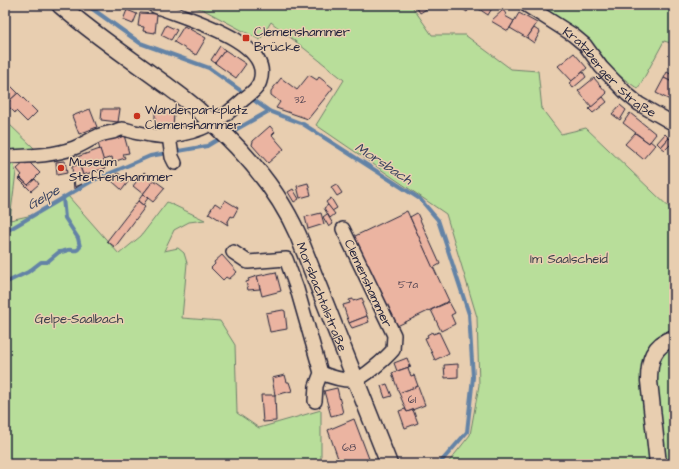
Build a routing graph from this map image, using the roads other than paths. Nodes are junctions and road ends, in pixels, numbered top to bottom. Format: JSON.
{"nodes":[{"id":1,"x":60,"y":5,"type":"edge"},
{"id":2,"x":153,"y":5,"type":"edge"},
{"id":3,"x":526,"y":5,"type":"edge"},
{"id":4,"x":674,"y":124,"type":"edge"},
{"id":5,"x":217,"y":127,"type":"junction"},
{"id":6,"x":169,"y":136,"type":"junction"},
{"id":7,"x":6,"y":157,"type":"edge"},
{"id":8,"x":174,"y":160,"type":"dead end"},
{"id":9,"x":343,"y":229,"type":"dead end"},
{"id":10,"x":238,"y":251,"type":"dead end"},
{"id":11,"x":674,"y":338,"type":"edge"},
{"id":12,"x":321,"y":373,"type":"junction"},
{"id":13,"x":355,"y":380,"type":"junction"},
{"id":14,"x":315,"y":401,"type":"dead end"},
{"id":15,"x":389,"y":464,"type":"edge"},
{"id":16,"x":658,"y":464,"type":"edge"}],
"edges":[{"from":1,"to":5,"type":"main road"},
{"from":2,"to":5,"type":"street"},
{"from":3,"to":4,"type":"street","name":"Kratzberger Straße"},
{"from":5,"to":6,"type":"street"},
{"from":5,"to":13,"type":"main road","name":"Morsbachtalstraße"},
{"from":6,"to":7,"type":"street"},
{"from":6,"to":8,"type":"street"},
{"from":9,"to":13,"type":"street","name":"Clemenshammer"},
{"from":10,"to":12,"type":"street"},
{"from":11,"to":16,"type":"main road"},
{"from":12,"to":13,"type":"street"},
{"from":12,"to":14,"type":"street"},
{"from":13,"to":15,"type":"main road","name":"Morsbachtalstraße"}]}
